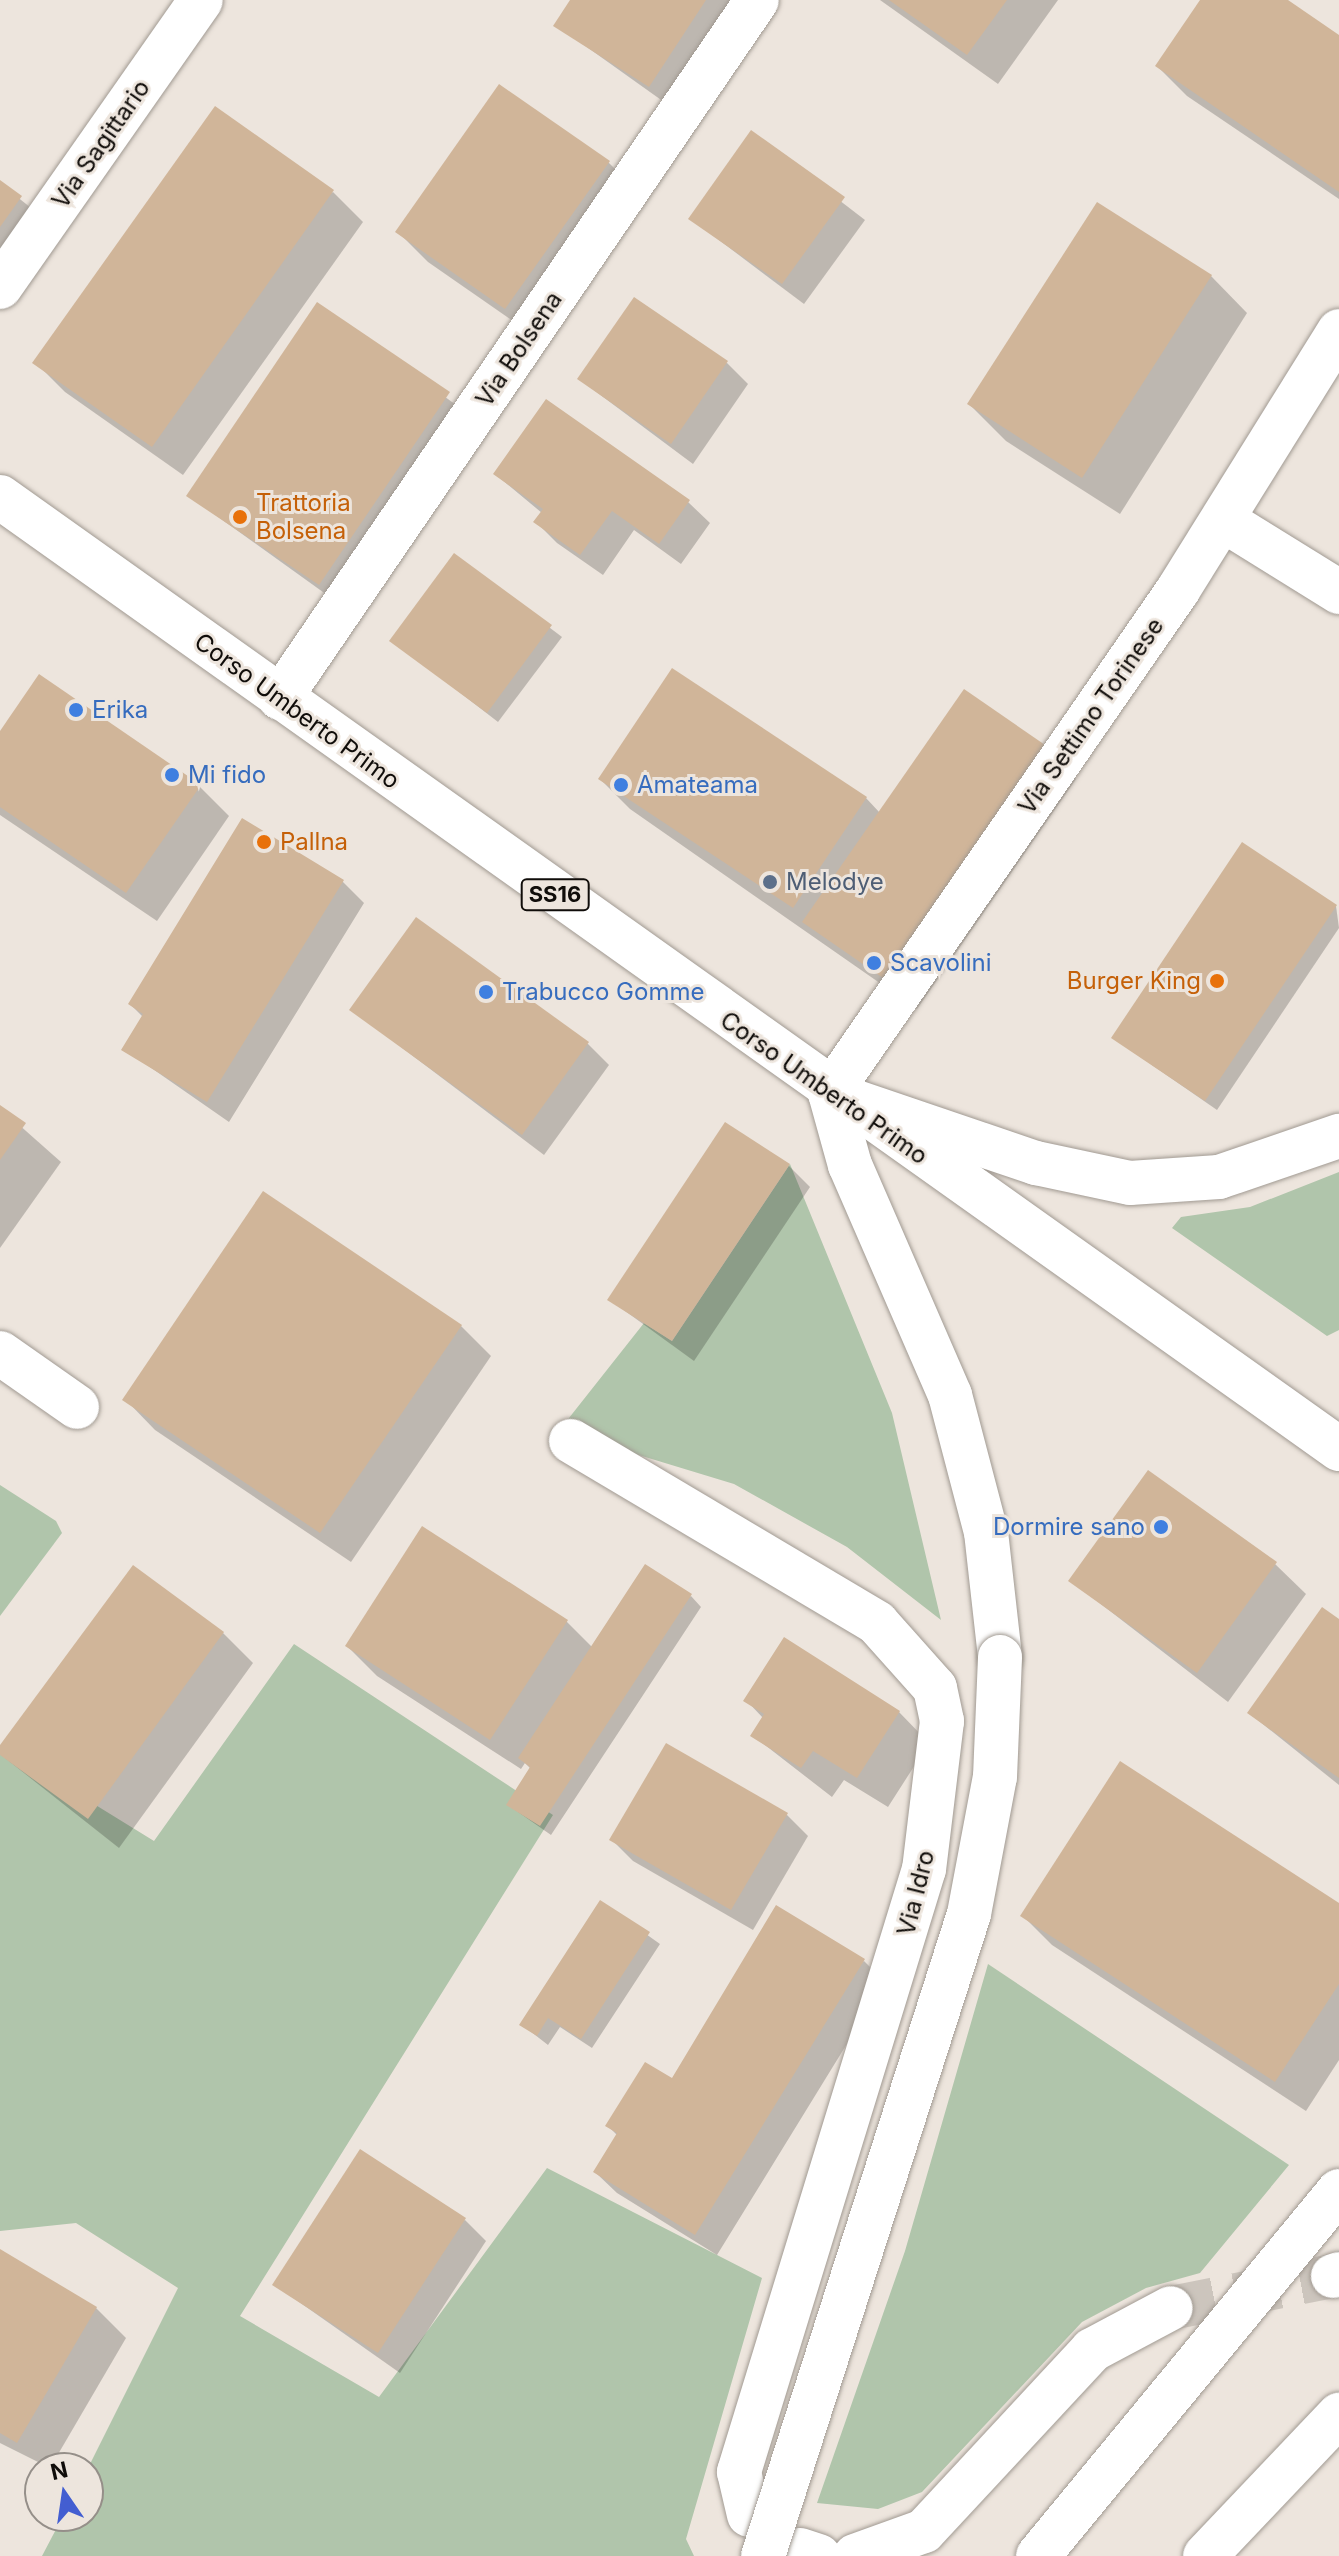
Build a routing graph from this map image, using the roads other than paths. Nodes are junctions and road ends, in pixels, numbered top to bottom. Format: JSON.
{"nodes":[{"id":1,"x":201,"y":0,"type":"edge"},
{"id":2,"x":757,"y":0,"type":"edge"},
{"id":3,"x":0,"y":287,"type":"edge"},
{"id":4,"x":1339,"y":331,"type":"edge"},
{"id":5,"x":0,"y":497,"type":"edge"},
{"id":6,"x":1223,"y":520,"type":"junction"},
{"id":7,"x":1339,"y":592,"type":"edge"},
{"id":8,"x":280,"y":698,"type":"junction"},
{"id":9,"x":830,"y":1093,"type":"junction"},
{"id":10,"x":1339,"y":1136,"type":"edge"},
{"id":11,"x":0,"y":1353,"type":"edge"},
{"id":12,"x":77,"y":1407,"type":"dead end"},
{"id":13,"x":571,"y":1441,"type":"dead end"},
{"id":14,"x":1339,"y":1449,"type":"edge"},
{"id":15,"x":1339,"y":2191,"type":"edge"},
{"id":16,"x":1171,"y":2308,"type":"tunnel mouth"},
{"id":17,"x":1339,"y":2415,"type":"edge"},
{"id":18,"x":749,"y":2515,"type":"dead end"},
{"id":19,"x":794,"y":2554,"type":"edge"},
{"id":20,"x":855,"y":2556,"type":"edge"},
{"id":21,"x":1038,"y":2556,"type":"edge"},
{"id":22,"x":1205,"y":2556,"type":"edge"}],
"edges":[{"from":1,"to":3,"type":"main road","name":"Via Sagittario"},
{"from":2,"to":8,"type":"main road","name":"Via Bolsena"},
{"from":4,"to":6,"type":"main road","name":"Via Settimo Torinese"},
{"from":5,"to":8,"type":"main road","name":"Corso Umberto Primo","number":"SS16"},
{"from":6,"to":7,"type":"main road"},
{"from":6,"to":9,"type":"main road","name":"Via Settimo Torinese"},
{"from":8,"to":9,"type":"main road","name":"Corso Umberto Primo","number":"SS16"},
{"from":9,"to":10,"type":"main road"},
{"from":9,"to":14,"type":"main road","name":"Corso Umberto Primo"},
{"from":9,"to":19,"type":"main road","bridge":true},
{"from":11,"to":12,"type":"main road"},
{"from":13,"to":18,"type":"main road","name":"Via Idro"},
{"from":15,"to":21,"type":"main road","bridge":true},
{"from":16,"to":20,"type":"main road"},
{"from":17,"to":22,"type":"main road"}]}
